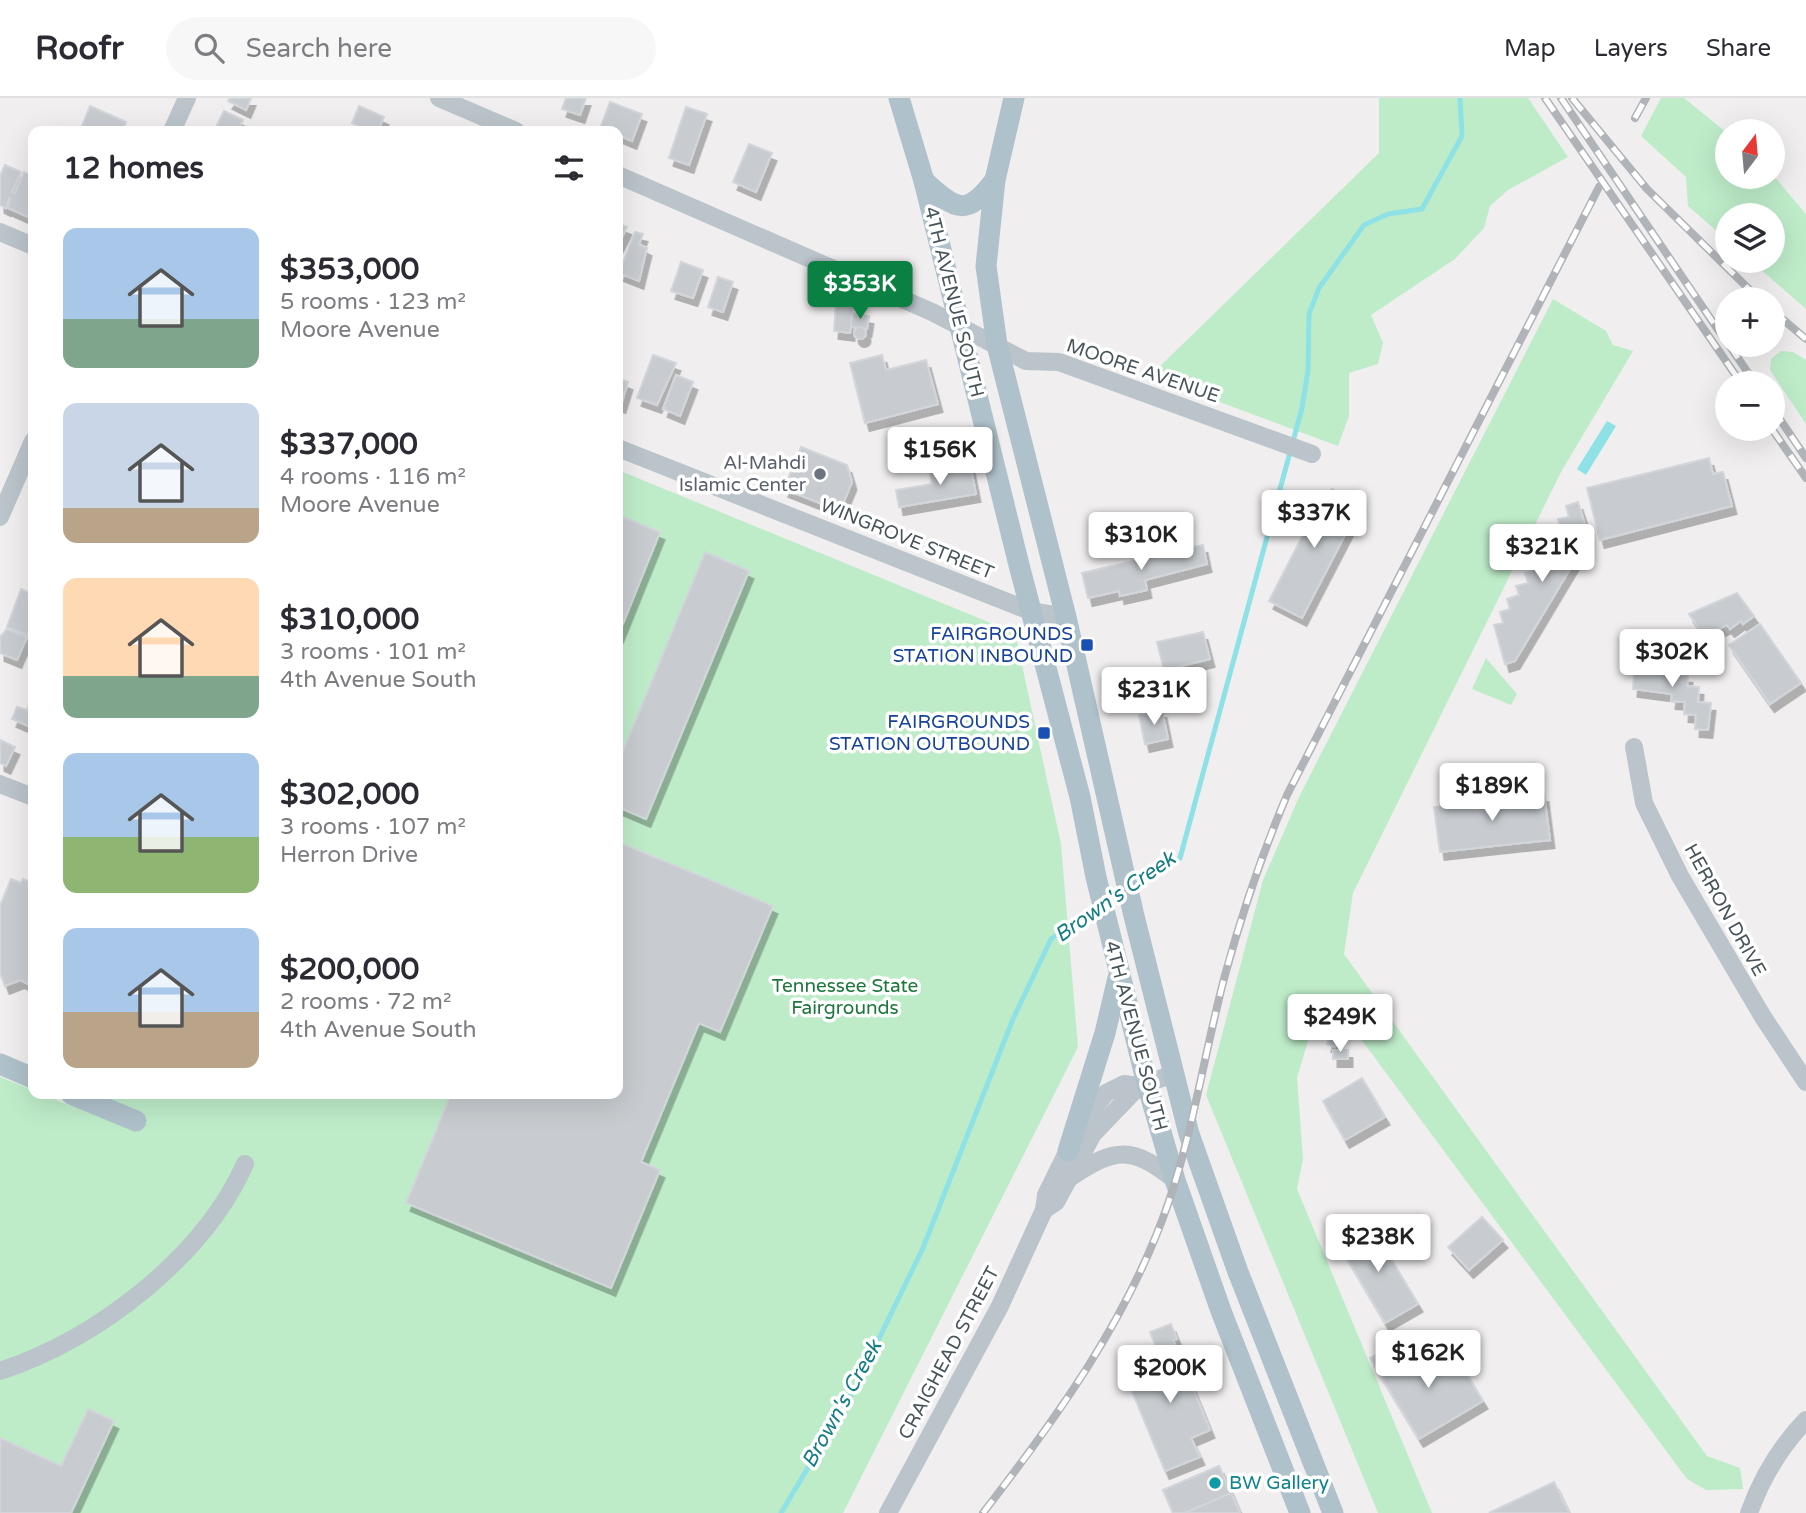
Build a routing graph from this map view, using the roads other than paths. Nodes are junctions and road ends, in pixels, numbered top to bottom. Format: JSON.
{"nodes":[{"id":1,"x":187,"y":98,"type":"edge"},
{"id":2,"x":439,"y":98,"type":"edge"},
{"id":3,"x":900,"y":98,"type":"edge"},
{"id":4,"x":1014,"y":98,"type":"edge"},
{"id":5,"x":174,"y":126,"type":"edge"},
{"id":6,"x":504,"y":126,"type":"edge"},
{"id":7,"x":623,"y":176,"type":"edge"},
{"id":8,"x":995,"y":180,"type":"junction"},
{"id":9,"x":925,"y":181,"type":"junction"},
{"id":10,"x":0,"y":232,"type":"edge"},
{"id":11,"x":28,"y":244,"type":"edge"},
{"id":12,"x":960,"y":326,"type":"junction"},
{"id":13,"x":997,"y":345,"type":"junction"},
{"id":14,"x":623,"y":450,"type":"edge"},
{"id":15,"x":28,"y":453,"type":"edge"},
{"id":16,"x":1312,"y":454,"type":"dead end"},
{"id":17,"x":0,"y":517,"type":"edge"},
{"id":18,"x":1030,"y":611,"type":"junction"},
{"id":19,"x":1066,"y":617,"type":"junction"},
{"id":20,"x":1634,"y":747,"type":"dead end"},
{"id":21,"x":0,"y":784,"type":"edge"},
{"id":22,"x":28,"y":795,"type":"edge"},
{"id":23,"x":1120,"y":972,"type":"junction"},
{"id":24,"x":0,"y":1064,"type":"edge"},
{"id":25,"x":1174,"y":1074,"type":"junction"},
{"id":26,"x":28,"y":1076,"type":"edge"},
{"id":27,"x":1806,"y":1082,"type":"edge"},
{"id":28,"x":1143,"y":1085,"type":"junction"},
{"id":29,"x":83,"y":1099,"type":"edge"},
{"id":30,"x":136,"y":1121,"type":"dead end"},
{"id":31,"x":1068,"y":1151,"type":"junction"},
{"id":32,"x":245,"y":1164,"type":"dead end"},
{"id":33,"x":1068,"y":1179,"type":"junction"},
{"id":34,"x":1175,"y":1180,"type":"junction"},
{"id":35,"x":1044,"y":1209,"type":"junction"},
{"id":36,"x":0,"y":1371,"type":"edge"},
{"id":37,"x":1806,"y":1420,"type":"edge"},
{"id":38,"x":888,"y":1513,"type":"edge"},
{"id":39,"x":1300,"y":1513,"type":"edge"},
{"id":40,"x":1333,"y":1513,"type":"edge"},
{"id":41,"x":1749,"y":1513,"type":"edge"}],
"edges":[{"from":1,"to":5,"type":"street"},
{"from":2,"to":6,"type":"street"},
{"from":3,"to":9,"type":"main road","name":"4TH AVENUE SOUTH"},
{"from":4,"to":8,"type":"main road","name":"4TH AVENUE SOUTH"},
{"from":7,"to":12,"type":"street","name":"MOORE AVENUE"},
{"from":8,"to":9,"type":"main road"},
{"from":8,"to":13,"type":"main road","name":"4TH AVENUE SOUTH"},
{"from":9,"to":12,"type":"main road","name":"4TH AVENUE SOUTH"},
{"from":10,"to":11,"type":"street"},
{"from":12,"to":13,"type":"street","name":"MOORE AVENUE"},
{"from":12,"to":18,"type":"main road","name":"4TH AVENUE SOUTH"},
{"from":13,"to":16,"type":"street","name":"MOORE AVENUE"},
{"from":13,"to":19,"type":"main road","name":"4TH AVENUE SOUTH"},
{"from":14,"to":18,"type":"street","name":"WINGROVE STREET"},
{"from":15,"to":17,"type":"street"},
{"from":18,"to":19,"type":"street","name":"WINGROVE STREET"},
{"from":18,"to":23,"type":"main road","name":"4TH AVENUE SOUTH"},
{"from":19,"to":25,"type":"main road","name":"4TH AVENUE SOUTH"},
{"from":20,"to":27,"type":"street","name":"HERRON DRIVE"},
{"from":21,"to":22,"type":"street"},
{"from":23,"to":28,"type":"main road","name":"4TH AVENUE SOUTH"},
{"from":23,"to":31,"type":"main road"},
{"from":24,"to":26,"type":"main road"},
{"from":25,"to":28,"type":"street","name":"CRAIGHEAD STREET"},
{"from":25,"to":40,"type":"main road","name":"4TH AVENUE SOUTH"},
{"from":28,"to":31,"type":"street","name":"CRAIGHEAD STREET"},
{"from":28,"to":33,"type":"street","name":"CRAIGHEAD STREET"},
{"from":28,"to":34,"type":"main road","name":"4TH AVENUE SOUTH"},
{"from":29,"to":30,"type":"main road"},
{"from":31,"to":35,"type":"street","name":"CRAIGHEAD STREET"},
{"from":32,"to":36,"type":"street"},
{"from":33,"to":34,"type":"street"},
{"from":33,"to":35,"type":"street","name":"CRAIGHEAD STREET"},
{"from":34,"to":39,"type":"main road","name":"4TH AVENUE SOUTH"},
{"from":35,"to":38,"type":"street","name":"CRAIGHEAD STREET"},
{"from":37,"to":41,"type":"street"}]}
